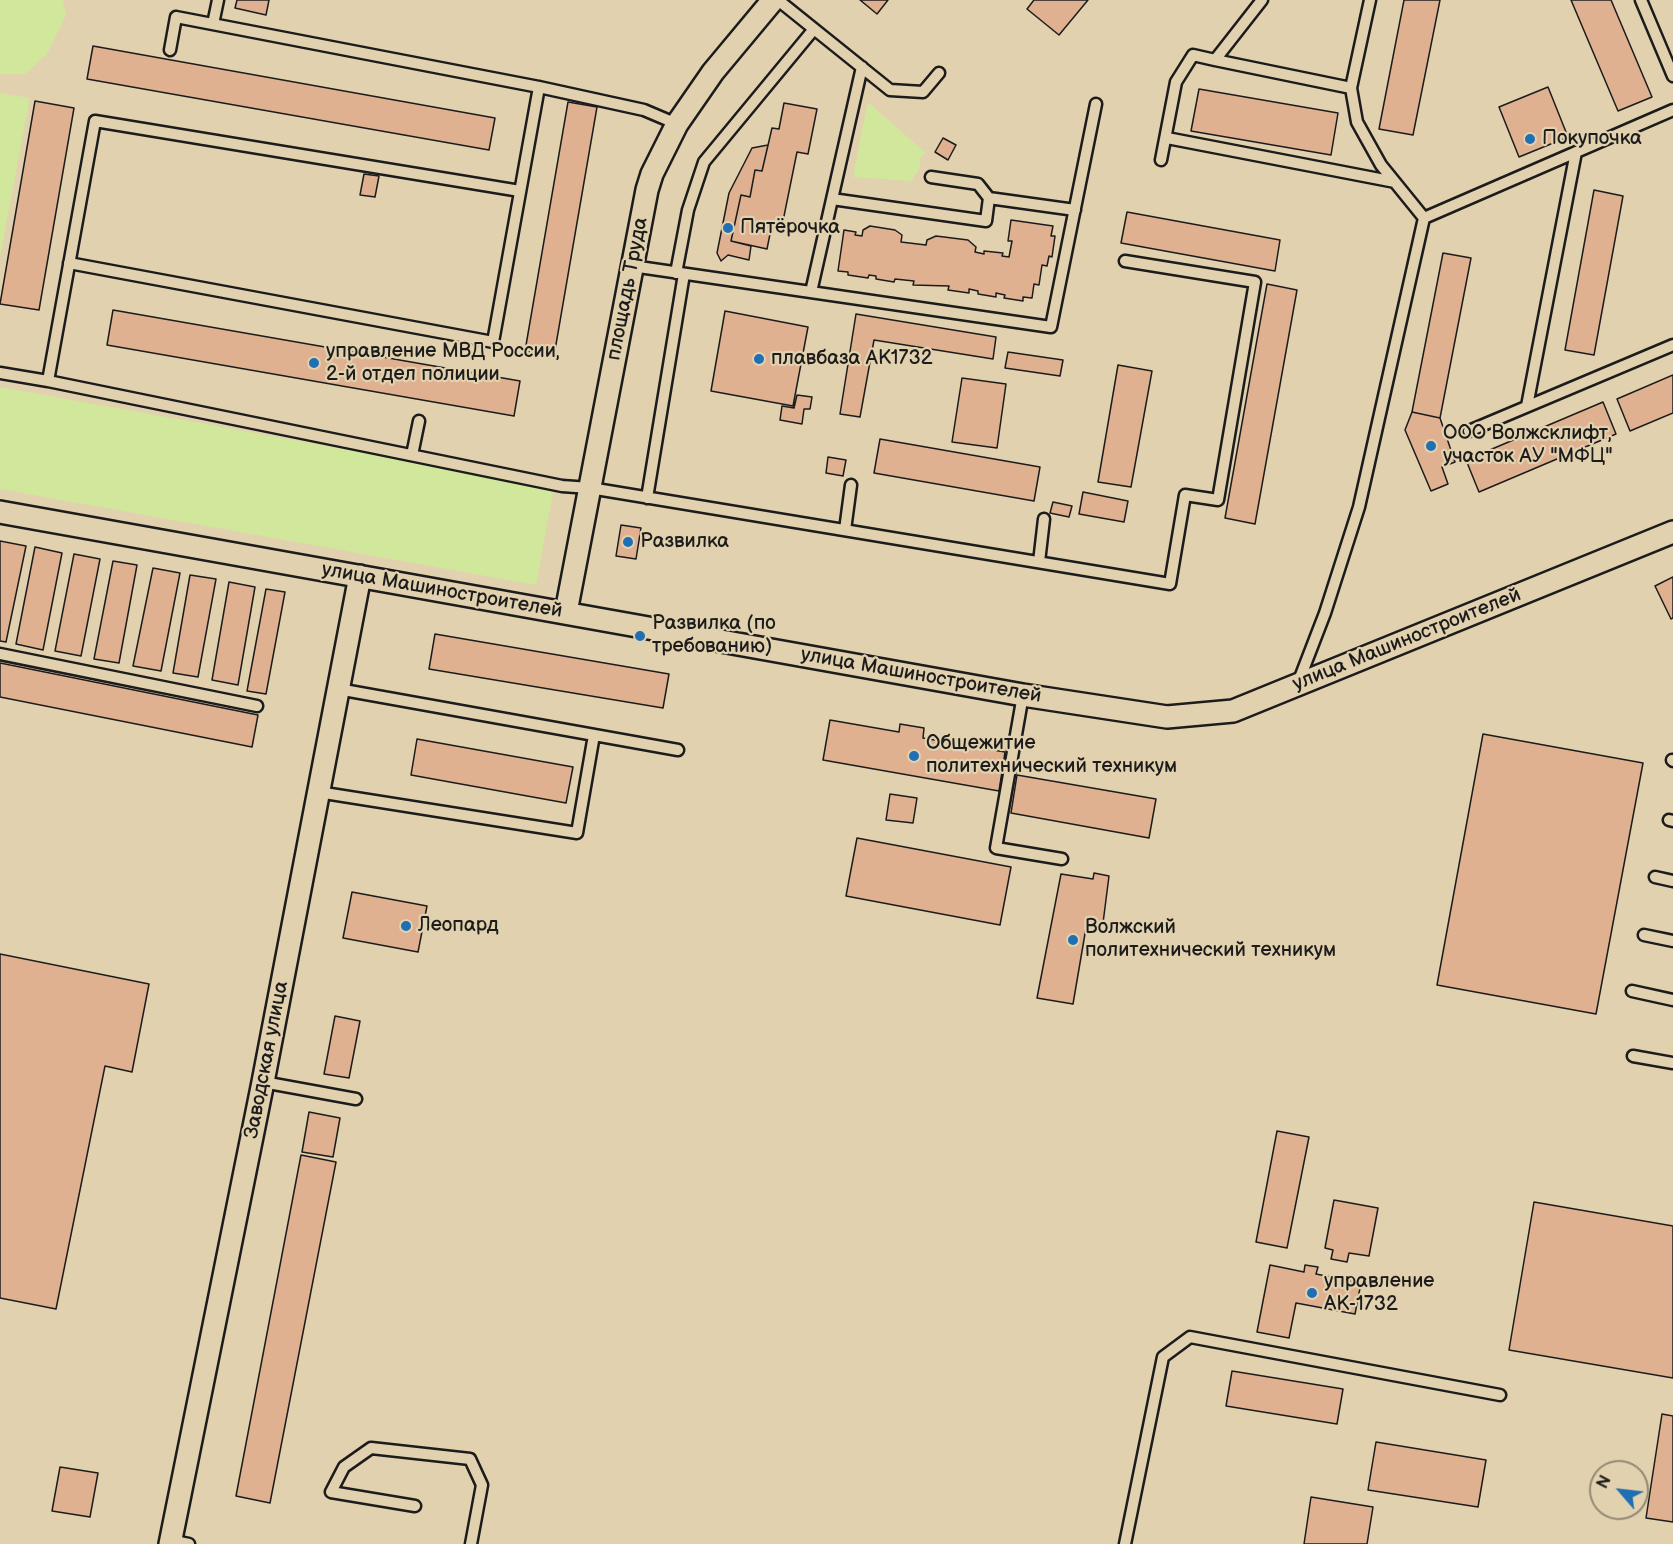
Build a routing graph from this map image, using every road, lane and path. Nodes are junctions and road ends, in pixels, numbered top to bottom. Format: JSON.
{"nodes":[{"id":1,"x":218,"y":0,"type":"edge"},
{"id":2,"x":772,"y":0,"type":"edge"},
{"id":3,"x":778,"y":0,"type":"edge"},
{"id":4,"x":1262,"y":0,"type":"edge"},
{"id":5,"x":1370,"y":0,"type":"edge"},
{"id":6,"x":1641,"y":0,"type":"edge"},
{"id":7,"x":213,"y":24,"type":"junction"},
{"id":8,"x":814,"y":29,"type":"junction"},
{"id":9,"x":170,"y":50,"type":"dead end"},
{"id":10,"x":1215,"y":60,"type":"junction"},
{"id":11,"x":862,"y":67,"type":"junction"},
{"id":12,"x":939,"y":73,"type":"dead end"},
{"id":13,"x":1673,"y":76,"type":"edge"},
{"id":14,"x":539,"y":87,"type":"junction"},
{"id":15,"x":1351,"y":88,"type":"junction"},
{"id":16,"x":1096,"y":104,"type":"dead end"},
{"id":17,"x":1673,"y":110,"type":"edge"},
{"id":18,"x":677,"y":124,"type":"junction"},
{"id":19,"x":1167,"y":138,"type":"junction"},
{"id":20,"x":1576,"y":152,"type":"junction"},
{"id":21,"x":1161,"y":160,"type":"dead end"},
{"id":22,"x":931,"y":177,"type":"dead end"},
{"id":23,"x":1395,"y":182,"type":"junction"},
{"id":24,"x":520,"y":192,"type":"junction"},
{"id":25,"x":989,"y":198,"type":"junction"},
{"id":26,"x":832,"y":199,"type":"junction"},
{"id":27,"x":1075,"y":210,"type":"junction"},
{"id":28,"x":1424,"y":218,"type":"junction"},
{"id":29,"x":1125,"y":261,"type":"dead end"},
{"id":30,"x":69,"y":263,"type":"junction"},
{"id":31,"x":632,"y":267,"type":"junction"},
{"id":32,"x":680,"y":273,"type":"junction"},
{"id":33,"x":811,"y":292,"type":"junction"},
{"id":34,"x":1673,"y":345,"type":"edge"},
{"id":35,"x":0,"y":373,"type":"edge"},
{"id":36,"x":48,"y":381,"type":"junction"},
{"id":37,"x":1527,"y":406,"type":"junction"},
{"id":38,"x":419,"y":421,"type":"dead end"},
{"id":39,"x":1468,"y":431,"type":"dead end"},
{"id":40,"x":412,"y":455,"type":"junction"},
{"id":41,"x":851,"y":485,"type":"dead end"},
{"id":42,"x":590,"y":488,"type":"junction"},
{"id":43,"x":647,"y":498,"type":"junction"},
{"id":44,"x":0,"y":512,"type":"edge"},
{"id":45,"x":1044,"y":519,"type":"dead end"},
{"id":46,"x":845,"y":530,"type":"junction"},
{"id":47,"x":1673,"y":532,"type":"edge"},
{"id":48,"x":1039,"y":562,"type":"junction"},
{"id":49,"x":360,"y":576,"type":"junction"},
{"id":50,"x":566,"y":612,"type":"junction"},
{"id":51,"x":0,"y":654,"type":"edge"},
{"id":52,"x":1297,"y":685,"type":"junction"},
{"id":53,"x":338,"y":689,"type":"junction"},
{"id":54,"x":1023,"y":695,"type":"junction"},
{"id":55,"x":257,"y":706,"type":"dead end"},
{"id":56,"x":594,"y":735,"type":"junction"},
{"id":57,"x":678,"y":750,"type":"dead end"},
{"id":58,"x":318,"y":792,"type":"junction"},
{"id":59,"x":1062,"y":859,"type":"dead end"},
{"id":60,"x":1655,"y":878,"type":"dead end"},
{"id":61,"x":1673,"y":881,"type":"edge"},
{"id":62,"x":1644,"y":935,"type":"dead end"},
{"id":63,"x":1673,"y":941,"type":"edge"},
{"id":64,"x":1632,"y":991,"type":"dead end"},
{"id":65,"x":1673,"y":999,"type":"edge"},
{"id":66,"x":1633,"y":1056,"type":"dead end"},
{"id":67,"x":1673,"y":1063,"type":"edge"},
{"id":68,"x":263,"y":1082,"type":"junction"},
{"id":69,"x":356,"y":1099,"type":"dead end"},
{"id":70,"x":1500,"y":1395,"type":"dead end"},
{"id":71,"x":415,"y":1506,"type":"dead end"},
{"id":72,"x":176,"y":1543,"type":"edge"},
{"id":73,"x":471,"y":1544,"type":"edge"},
{"id":74,"x":1125,"y":1544,"type":"edge"}],
"edges":[{"from":1,"to":7,"type":"lane"},
{"from":2,"to":18,"type":"street","name":"площадь Труда"},
{"from":3,"to":8,"type":"lane"},
{"from":4,"to":10,"type":"lane"},
{"from":5,"to":15,"type":"lane"},
{"from":6,"to":13,"type":"lane"},
{"from":7,"to":9,"type":"lane"},
{"from":7,"to":14,"type":"lane"},
{"from":8,"to":11,"type":"lane"},
{"from":8,"to":32,"type":"lane"},
{"from":10,"to":15,"type":"lane"},
{"from":10,"to":19,"type":"lane"},
{"from":11,"to":12,"type":"lane"},
{"from":11,"to":26,"type":"lane"},
{"from":14,"to":18,"type":"lane"},
{"from":14,"to":24,"type":"lane"},
{"from":15,"to":23,"type":"lane"},
{"from":16,"to":27,"type":"lane"},
{"from":17,"to":20,"type":"lane"},
{"from":18,"to":31,"type":"street","name":"площадь Труда"},
{"from":19,"to":21,"type":"lane"},
{"from":19,"to":23,"type":"lane"},
{"from":20,"to":28,"type":"lane"},
{"from":20,"to":37,"type":"lane"},
{"from":22,"to":25,"type":"lane"},
{"from":23,"to":28,"type":"lane"},
{"from":24,"to":30,"type":"lane"},
{"from":24,"to":30,"type":"lane"},
{"from":25,"to":26,"type":"lane"},
{"from":25,"to":27,"type":"lane"},
{"from":26,"to":33,"type":"lane"},
{"from":27,"to":33,"type":"lane"},
{"from":28,"to":52,"type":"lane"},
{"from":29,"to":48,"type":"lane"},
{"from":30,"to":36,"type":"lane"},
{"from":31,"to":32,"type":"lane"},
{"from":31,"to":42,"type":"street","name":"площадь Труда"},
{"from":32,"to":33,"type":"lane"},
{"from":32,"to":43,"type":"lane"},
{"from":34,"to":37,"type":"lane"},
{"from":35,"to":36,"type":"lane"},
{"from":36,"to":40,"type":"lane"},
{"from":37,"to":39,"type":"lane"},
{"from":38,"to":40,"type":"lane"},
{"from":40,"to":42,"type":"lane"},
{"from":41,"to":46,"type":"lane"},
{"from":42,"to":43,"type":"lane"},
{"from":42,"to":50,"type":"street","name":"площадь Труда"},
{"from":43,"to":46,"type":"lane"},
{"from":44,"to":49,"type":"street","name":"улица Машиностроителей"},
{"from":45,"to":48,"type":"lane"},
{"from":46,"to":48,"type":"lane"},
{"from":47,"to":52,"type":"street","name":"улица Машиностроителей"},
{"from":49,"to":50,"type":"street","name":"улица Машиностроителей"},
{"from":49,"to":53,"type":"street","name":"Заводская улица"},
{"from":50,"to":54,"type":"street","name":"улица Машиностроителей"},
{"from":51,"to":55,"type":"lane"},
{"from":52,"to":54,"type":"street","name":"улица Машиностроителей"},
{"from":53,"to":56,"type":"lane"},
{"from":53,"to":58,"type":"street","name":"Заводская улица"},
{"from":54,"to":59,"type":"lane"},
{"from":56,"to":57,"type":"lane"},
{"from":56,"to":58,"type":"lane"},
{"from":58,"to":68,"type":"street","name":"Заводская улица"},
{"from":60,"to":61,"type":"lane"},
{"from":62,"to":63,"type":"lane"},
{"from":64,"to":65,"type":"lane"},
{"from":66,"to":67,"type":"lane"},
{"from":68,"to":69,"type":"lane"},
{"from":68,"to":72,"type":"street","name":"Заводская улица"},
{"from":70,"to":74,"type":"lane"},
{"from":71,"to":73,"type":"lane"}]}
